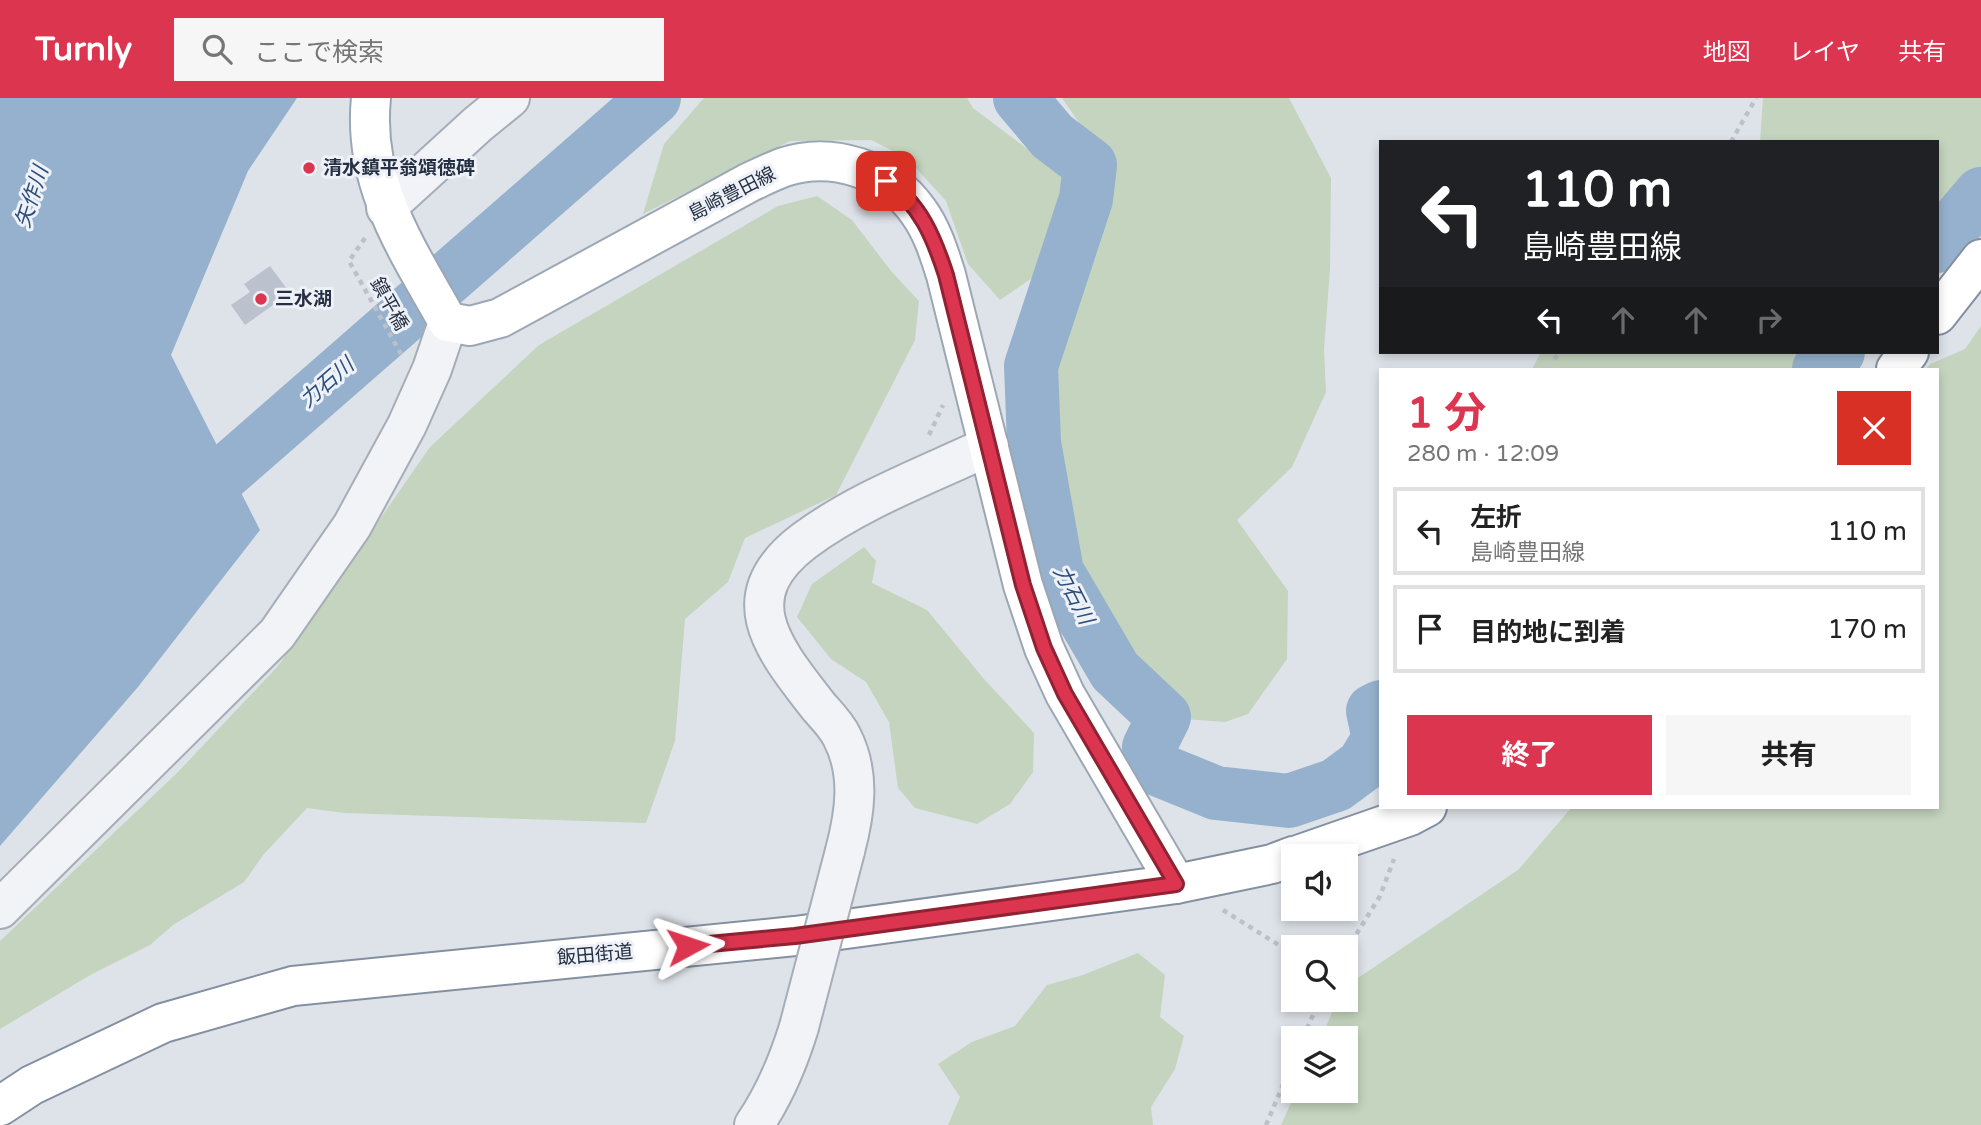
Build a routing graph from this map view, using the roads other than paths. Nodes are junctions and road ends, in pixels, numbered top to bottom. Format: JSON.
{"nodes":[{"id":1,"x":371,"y":98,"type":"edge"},
{"id":2,"x":510,"y":98,"type":"edge"},
{"id":3,"x":388,"y":214,"type":"junction"},
{"id":4,"x":1981,"y":259,"type":"edge"},
{"id":5,"x":1939,"y":312,"type":"edge"},
{"id":6,"x":448,"y":322,"type":"junction"},
{"id":7,"x":1907,"y":354,"type":"edge"},
{"id":8,"x":1897,"y":368,"type":"edge"},
{"id":9,"x":989,"y":446,"type":"junction"},
{"id":10,"x":1419,"y":811,"type":"edge"},
{"id":11,"x":1327,"y":844,"type":"edge"},
{"id":12,"x":1281,"y":861,"type":"edge"},
{"id":13,"x":1185,"y":881,"type":"junction"},
{"id":14,"x":0,"y":909,"type":"edge"},
{"id":15,"x":0,"y":1106,"type":"edge"},
{"id":16,"x":754,"y":1125,"type":"edge"}],
"edges":[{"from":1,"to":3,"type":"main road"},
{"from":2,"to":3,"type":"street"},
{"from":3,"to":6,"type":"main road"},
{"from":4,"to":5,"type":"main road"},
{"from":6,"to":9,"type":"main road","name":"島崎豊田線"},
{"from":6,"to":14,"type":"street"},
{"from":7,"to":8,"type":"main road"},
{"from":9,"to":13,"type":"main road","name":"島崎豊田線"},
{"from":9,"to":16,"type":"street","bridge":true},
{"from":10,"to":11,"type":"main road","name":"飯田街道"},
{"from":12,"to":13,"type":"main road","name":"飯田街道"},
{"from":13,"to":15,"type":"main road","name":"飯田街道"}]}
